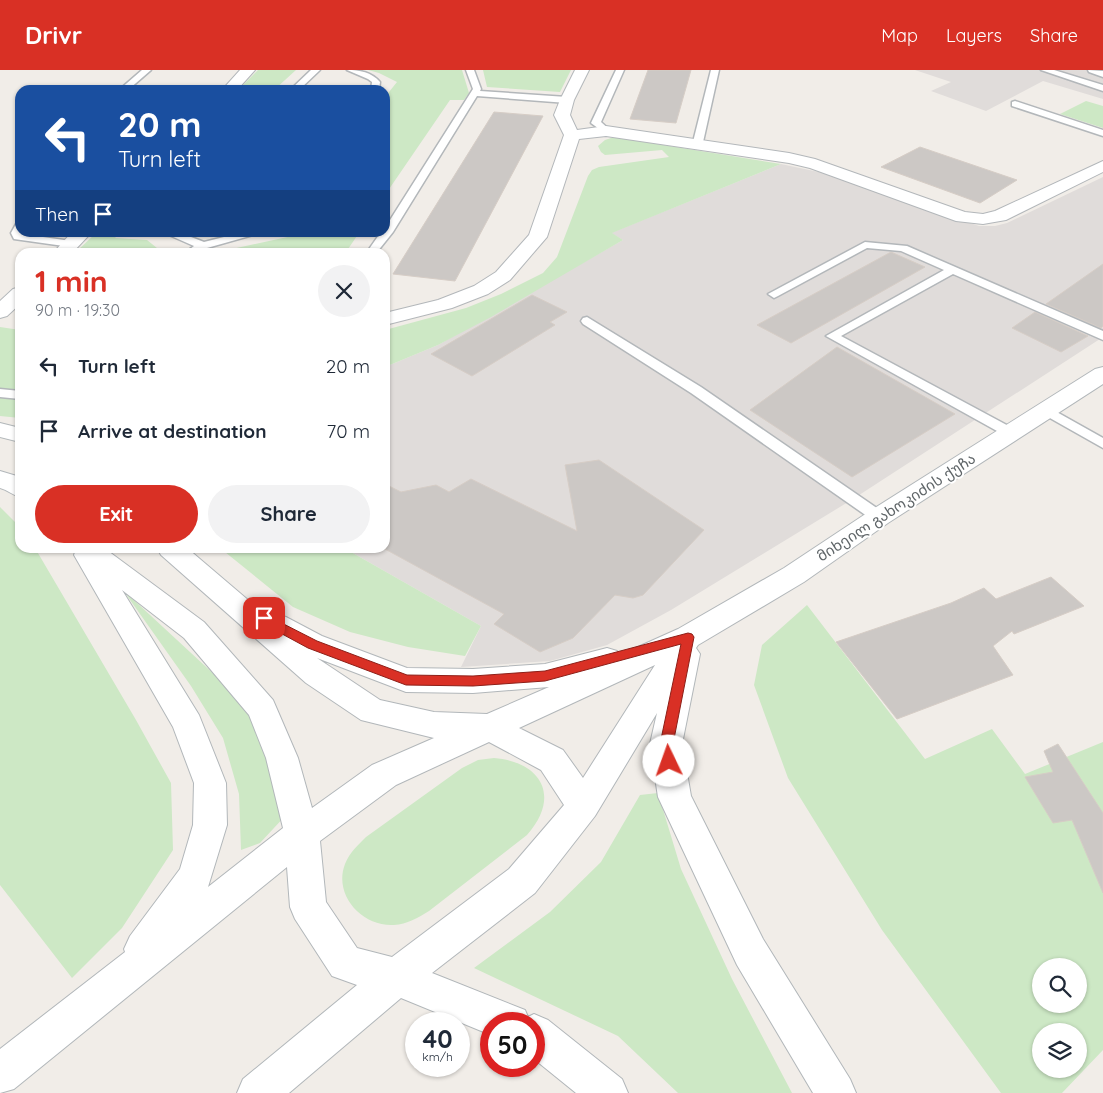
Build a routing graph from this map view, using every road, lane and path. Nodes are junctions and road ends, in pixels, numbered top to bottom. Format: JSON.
{"nodes":[{"id":1,"x":147,"y":70,"type":"edge"},
{"id":2,"x":248,"y":70,"type":"edge"},
{"id":3,"x":316,"y":70,"type":"edge"},
{"id":4,"x":351,"y":70,"type":"edge"},
{"id":5,"x":470,"y":70,"type":"edge"},
{"id":6,"x":582,"y":70,"type":"edge"},
{"id":7,"x":620,"y":70,"type":"edge"},
{"id":8,"x":714,"y":70,"type":"edge"},
{"id":9,"x":1045,"y":70,"type":"edge"},
{"id":10,"x":1092,"y":70,"type":"edge"},
{"id":11,"x":1103,"y":74,"type":"edge"},
{"id":12,"x":129,"y":85,"type":"edge"},
{"id":13,"x":233,"y":85,"type":"edge"},
{"id":14,"x":300,"y":85,"type":"edge"},
{"id":15,"x":376,"y":85,"type":"edge"},
{"id":16,"x":1103,"y":88,"type":"edge"},
{"id":17,"x":475,"y":93,"type":"junction"},
{"id":18,"x":567,"y":100,"type":"junction"},
{"id":19,"x":1015,"y":104,"type":"dead end"},
{"id":20,"x":606,"y":131,"type":"junction"},
{"id":21,"x":1103,"y":133,"type":"edge"},
{"id":22,"x":572,"y":135,"type":"junction"},
{"id":23,"x":699,"y":137,"type":"junction"},
{"id":24,"x":1103,"y":166,"type":"edge"},
{"id":25,"x":390,"y":228,"type":"edge"},
{"id":26,"x":18,"y":237,"type":"edge"},
{"id":27,"x":180,"y":237,"type":"edge"},
{"id":28,"x":239,"y":237,"type":"edge"},
{"id":29,"x":384,"y":237,"type":"edge"},
{"id":30,"x":72,"y":243,"type":"edge"},
{"id":31,"x":203,"y":246,"type":"junction"},
{"id":32,"x":199,"y":248,"type":"edge"},
{"id":33,"x":375,"y":248,"type":"edge"},
{"id":34,"x":952,"y":270,"type":"junction"},
{"id":35,"x":774,"y":294,"type":"dead end"},
{"id":36,"x":15,"y":298,"type":"edge"},
{"id":37,"x":0,"y":312,"type":"edge"},
{"id":38,"x":0,"y":317,"type":"edge"},
{"id":39,"x":15,"y":318,"type":"edge"},
{"id":40,"x":390,"y":318,"type":"edge"},
{"id":41,"x":587,"y":321,"type":"dead end"},
{"id":42,"x":1103,"y":336,"type":"edge"},
{"id":43,"x":1103,"y":374,"type":"edge"},
{"id":44,"x":0,"y":393,"type":"edge"},
{"id":45,"x":15,"y":394,"type":"edge"},
{"id":46,"x":1046,"y":410,"type":"junction"},
{"id":47,"x":0,"y":430,"type":"edge"},
{"id":48,"x":1011,"y":432,"type":"junction"},
{"id":49,"x":15,"y":434,"type":"edge"},
{"id":50,"x":1103,"y":444,"type":"edge"},
{"id":51,"x":0,"y":479,"type":"edge"},
{"id":52,"x":15,"y":484,"type":"edge"},
{"id":53,"x":879,"y":517,"type":"junction"},
{"id":54,"x":87,"y":553,"type":"edge"},
{"id":55,"x":91,"y":553,"type":"edge"},
{"id":56,"x":175,"y":553,"type":"edge"},
{"id":57,"x":232,"y":601,"type":"junction"},
{"id":58,"x":688,"y":637,"type":"junction"},
{"id":59,"x":489,"y":727,"type":"junction"},
{"id":60,"x":583,"y":806,"type":"junction"},
{"id":61,"x":302,"y":834,"type":"junction"},
{"id":62,"x":123,"y":976,"type":"junction"},
{"id":63,"x":396,"y":977,"type":"junction"},
{"id":64,"x":482,"y":1012,"type":"edge"},
{"id":65,"x":545,"y":1043,"type":"edge"},
{"id":66,"x":0,"y":1076,"type":"edge"},
{"id":67,"x":257,"y":1093,"type":"edge"},
{"id":68,"x":608,"y":1093,"type":"edge"},
{"id":69,"x":836,"y":1093,"type":"edge"}],
"edges":[{"from":1,"to":12,"type":"lane"},
{"from":2,"to":13,"type":"main road"},
{"from":3,"to":14,"type":"lane"},
{"from":4,"to":15,"type":"lane"},
{"from":5,"to":17,"type":"lane"},
{"from":6,"to":18,"type":"main road"},
{"from":7,"to":20,"type":"lane"},
{"from":8,"to":23,"type":"lane"},
{"from":9,"to":16,"type":"lane"},
{"from":10,"to":11,"type":"lane"},
{"from":17,"to":18,"type":"lane"},
{"from":17,"to":25,"type":"lane"},
{"from":18,"to":22,"type":"main road"},
{"from":19,"to":21,"type":"lane"},
{"from":20,"to":22,"type":"main road"},
{"from":20,"to":23,"type":"main road"},
{"from":22,"to":40,"type":"main road"},
{"from":23,"to":24,"type":"main road"},
{"from":26,"to":30,"type":"lane"},
{"from":27,"to":31,"type":"lane"},
{"from":28,"to":31,"type":"lane"},
{"from":29,"to":33,"type":"lane"},
{"from":31,"to":32,"type":"lane"},
{"from":34,"to":35,"type":"lane"},
{"from":34,"to":42,"type":"lane"},
{"from":34,"to":48,"type":"lane"},
{"from":36,"to":37,"type":"main road"},
{"from":38,"to":39,"type":"main road"},
{"from":41,"to":53,"type":"lane"},
{"from":43,"to":46,"type":"main road","name":"მიხეილ გახოკიძის ქუჩა"},
{"from":44,"to":45,"type":"lane"},
{"from":46,"to":48,"type":"main road","name":"მიხეილ გახოკიძის ქუჩა"},
{"from":46,"to":50,"type":"lane"},
{"from":47,"to":49,"type":"main road"},
{"from":48,"to":53,"type":"main road","name":"მიხეილ გახოკიძის ქუჩა"},
{"from":51,"to":52,"type":"main road"},
{"from":53,"to":58,"type":"main road","name":"მიხეილ გახოკიძის ქუჩა"},
{"from":54,"to":62,"type":"main road"},
{"from":55,"to":61,"type":"main road"},
{"from":56,"to":57,"type":"main road"},
{"from":57,"to":58,"type":"main road"},
{"from":57,"to":59,"type":"main road"},
{"from":58,"to":59,"type":"main road"},
{"from":58,"to":60,"type":"main road"},
{"from":58,"to":69,"type":"main road"},
{"from":59,"to":60,"type":"main road"},
{"from":59,"to":61,"type":"main road"},
{"from":60,"to":63,"type":"main road"},
{"from":61,"to":62,"type":"main road"},
{"from":61,"to":63,"type":"main road"},
{"from":62,"to":66,"type":"main road"},
{"from":63,"to":64,"type":"main road"},
{"from":63,"to":67,"type":"main road"},
{"from":65,"to":68,"type":"main road"}]}
